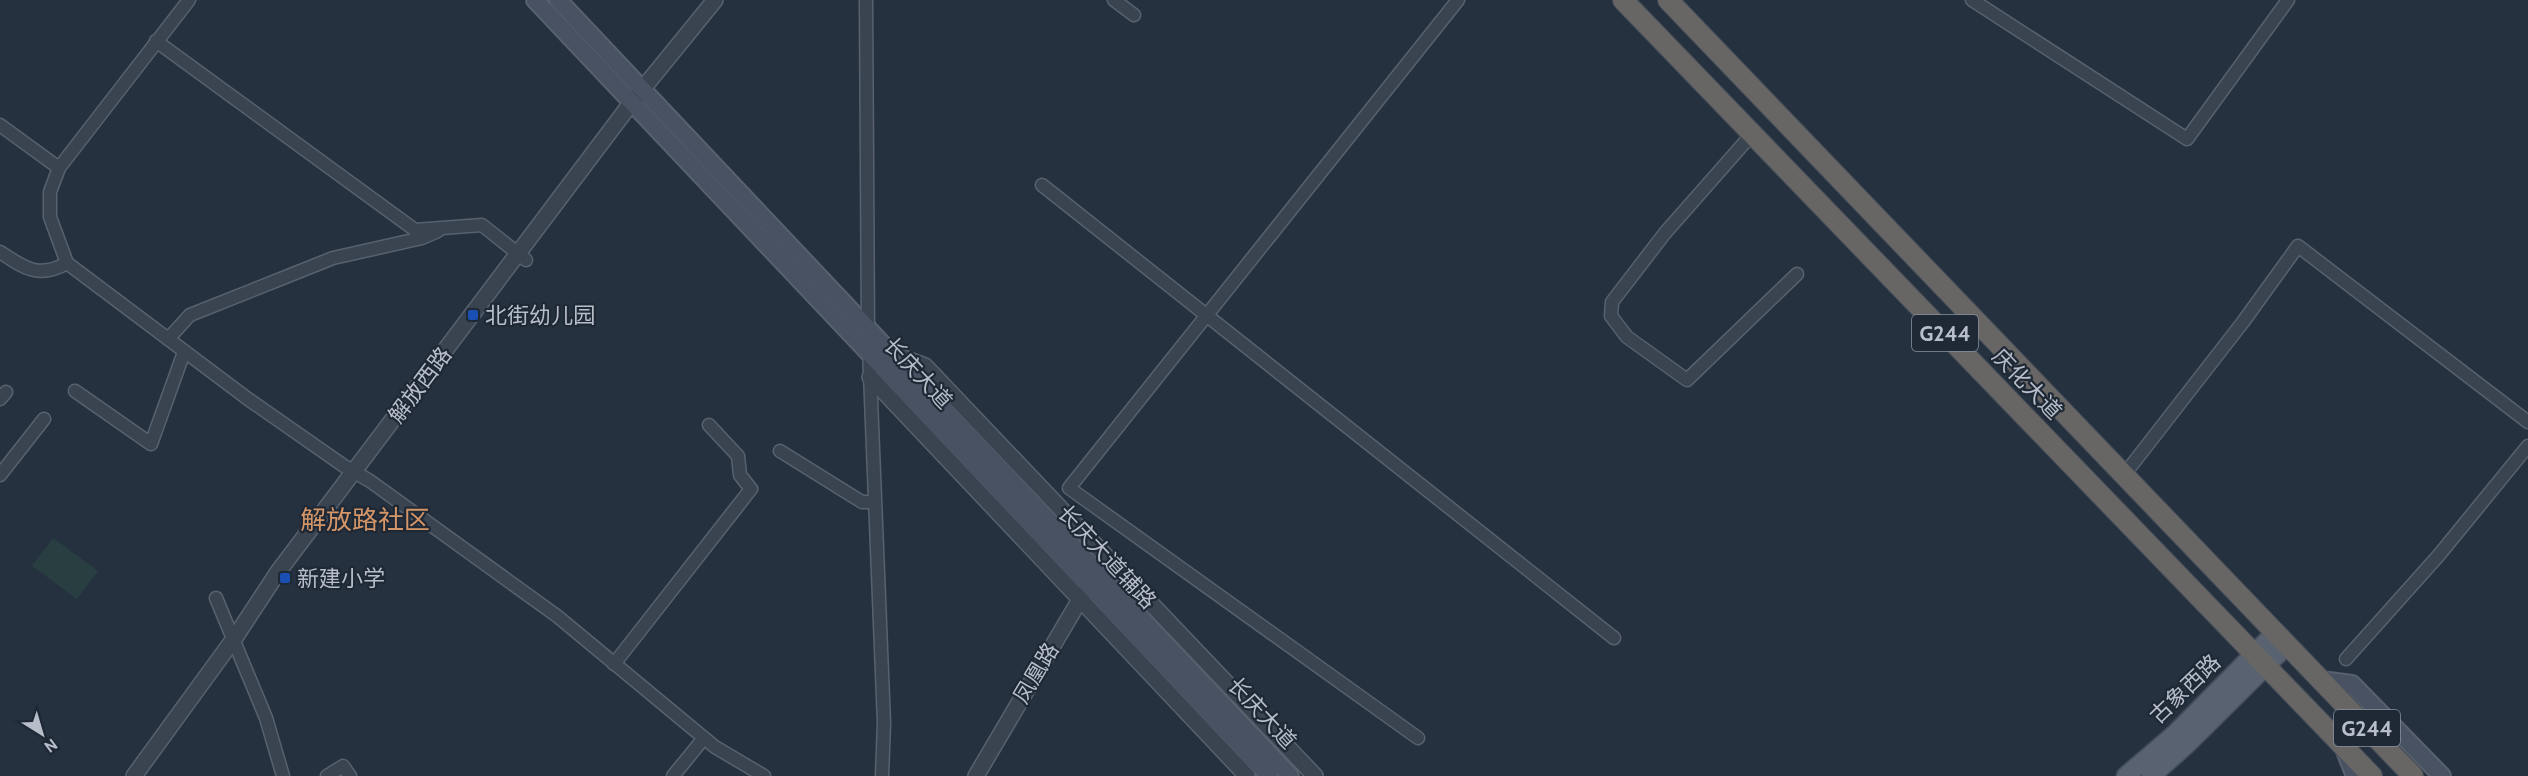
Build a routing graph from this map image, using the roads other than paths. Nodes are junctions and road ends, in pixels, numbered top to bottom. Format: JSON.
{"nodes":[{"id":1,"x":189,"y":0,"type":"edge"},
{"id":2,"x":535,"y":0,"type":"edge"},
{"id":3,"x":558,"y":0,"type":"edge"},
{"id":4,"x":715,"y":0,"type":"edge"},
{"id":5,"x":725,"y":0,"type":"edge"},
{"id":6,"x":866,"y":0,"type":"edge"},
{"id":7,"x":1114,"y":0,"type":"edge"},
{"id":8,"x":1458,"y":0,"type":"edge"},
{"id":9,"x":1623,"y":0,"type":"edge"},
{"id":10,"x":1972,"y":0,"type":"edge"},
{"id":11,"x":2288,"y":0,"type":"edge"},
{"id":12,"x":1674,"y":2,"type":"edge"},
{"id":13,"x":1134,"y":15,"type":"dead end"},
{"id":14,"x":156,"y":41,"type":"junction"},
{"id":15,"x":640,"y":99,"type":"junction"},
{"id":16,"x":0,"y":125,"type":"edge"},
{"id":17,"x":1753,"y":133,"type":"junction"},
{"id":18,"x":59,"y":168,"type":"junction"},
{"id":19,"x":1042,"y":185,"type":"dead end"},
{"id":20,"x":446,"y":227,"type":"junction"},
{"id":21,"x":0,"y":252,"type":"edge"},
{"id":22,"x":522,"y":257,"type":"junction"},
{"id":23,"x":67,"y":262,"type":"junction"},
{"id":24,"x":1797,"y":274,"type":"dead end"},
{"id":25,"x":1207,"y":315,"type":"junction"},
{"id":26,"x":868,"y":329,"type":"junction"},
{"id":27,"x":168,"y":339,"type":"junction"},
{"id":28,"x":184,"y":352,"type":"junction"},
{"id":29,"x":869,"y":353,"type":"junction"},
{"id":30,"x":890,"y":353,"type":"junction"},
{"id":31,"x":870,"y":377,"type":"junction"},
{"id":32,"x":75,"y":391,"type":"dead end"},
{"id":33,"x":44,"y":419,"type":"dead end"},
{"id":34,"x":2528,"y":422,"type":"edge"},
{"id":35,"x":709,"y":425,"type":"dead end"},
{"id":36,"x":2528,"y":446,"type":"edge"},
{"id":37,"x":780,"y":451,"type":"dead end"},
{"id":38,"x":0,"y":453,"type":"edge"},
{"id":39,"x":10,"y":462,"type":"junction"},
{"id":40,"x":358,"y":474,"type":"junction"},
{"id":41,"x":0,"y":475,"type":"edge"},
{"id":42,"x":2124,"y":475,"type":"junction"},
{"id":43,"x":874,"y":502,"type":"junction"},
{"id":44,"x":1100,"y":574,"type":"junction"},
{"id":45,"x":1087,"y":596,"type":"junction"},
{"id":46,"x":216,"y":598,"type":"dead end"},
{"id":47,"x":1614,"y":638,"type":"dead end"},
{"id":48,"x":2281,"y":639,"type":"junction"},
{"id":49,"x":235,"y":644,"type":"junction"},
{"id":50,"x":2346,"y":659,"type":"dead end"},
{"id":51,"x":2261,"y":660,"type":"junction"},
{"id":52,"x":614,"y":664,"type":"junction"},
{"id":53,"x":2321,"y":680,"type":"junction"},
{"id":54,"x":704,"y":738,"type":"junction"},
{"id":55,"x":1418,"y":738,"type":"dead end"},
{"id":56,"x":2344,"y":747,"type":"junction"},
{"id":57,"x":134,"y":776,"type":"edge"},
{"id":58,"x":145,"y":776,"type":"edge"},
{"id":59,"x":284,"y":776,"type":"edge"},
{"id":60,"x":327,"y":776,"type":"edge"},
{"id":61,"x":351,"y":776,"type":"edge"},
{"id":62,"x":673,"y":776,"type":"edge"},
{"id":63,"x":764,"y":776,"type":"edge"},
{"id":64,"x":882,"y":776,"type":"edge"},
{"id":65,"x":976,"y":776,"type":"edge"},
{"id":66,"x":986,"y":776,"type":"edge"},
{"id":67,"x":1247,"y":776,"type":"edge"},
{"id":68,"x":1269,"y":776,"type":"edge"},
{"id":69,"x":1290,"y":776,"type":"edge"},
{"id":70,"x":1315,"y":776,"type":"edge"},
{"id":71,"x":2126,"y":776,"type":"edge"},
{"id":72,"x":2151,"y":776,"type":"edge"},
{"id":73,"x":2355,"y":776,"type":"edge"},
{"id":74,"x":2372,"y":776,"type":"edge"},
{"id":75,"x":2413,"y":776,"type":"edge"},
{"id":76,"x":2442,"y":776,"type":"edge"}],
"edges":[{"from":1,"to":14,"type":"street"},
{"from":2,"to":15,"type":"main road","name":"长庆大道"},
{"from":3,"to":15,"type":"main road","name":"长庆大道"},
{"from":4,"to":15,"type":"street","name":"解放西路"},
{"from":5,"to":15,"type":"street","name":"解放西路"},
{"from":6,"to":26,"type":"street"},
{"from":7,"to":13,"type":"street"},
{"from":8,"to":25,"type":"street"},
{"from":9,"to":17,"type":"highway","name":"庆化大道","number":"G244"},
{"from":10,"to":11,"type":"street"},
{"from":12,"to":42,"type":"highway","name":"庆化大道","number":"G244"},
{"from":14,"to":18,"type":"street"},
{"from":14,"to":20,"type":"street"},
{"from":15,"to":22,"type":"street","name":"解放西路"},
{"from":15,"to":26,"type":"main road","name":"长庆大道"},
{"from":15,"to":29,"type":"main road","name":"长庆大道"},
{"from":16,"to":18,"type":"street"},
{"from":17,"to":24,"type":"street"},
{"from":17,"to":51,"type":"highway","name":"庆化大道","number":"G244"},
{"from":18,"to":23,"type":"street"},
{"from":19,"to":25,"type":"street"},
{"from":20,"to":22,"type":"street"},
{"from":20,"to":27,"type":"street"},
{"from":21,"to":23,"type":"street"},
{"from":22,"to":40,"type":"street","name":"解放西路"},
{"from":23,"to":27,"type":"street"},
{"from":25,"to":47,"type":"street"},
{"from":25,"to":55,"type":"street"},
{"from":26,"to":29,"type":"street"},
{"from":26,"to":30,"type":"main road","name":"长庆大道"},
{"from":27,"to":28,"type":"street"},
{"from":28,"to":32,"type":"street"},
{"from":28,"to":40,"type":"street"},
{"from":29,"to":31,"type":"street"},
{"from":29,"to":45,"type":"main road","name":"长庆大道"},
{"from":30,"to":44,"type":"main road","name":"长庆大道"},
{"from":30,"to":70,"type":"street","name":"长庆大道辅路"},
{"from":31,"to":43,"type":"street"},
{"from":31,"to":45,"type":"street"},
{"from":33,"to":39,"type":"street"},
{"from":34,"to":42,"type":"street"},
{"from":35,"to":52,"type":"street"},
{"from":36,"to":50,"type":"street"},
{"from":37,"to":43,"type":"street"},
{"from":38,"to":39,"type":"street"},
{"from":39,"to":41,"type":"street"},
{"from":40,"to":49,"type":"street","name":"解放西路"},
{"from":40,"to":52,"type":"street"},
{"from":42,"to":48,"type":"highway","name":"庆化大道","number":"G244"},
{"from":43,"to":64,"type":"street"},
{"from":44,"to":45,"type":"street","name":"凤凰路"},
{"from":44,"to":69,"type":"main road","name":"长庆大道"},
{"from":45,"to":65,"type":"street","name":"凤凰路"},
{"from":45,"to":66,"type":"street","name":"凤凰路"},
{"from":45,"to":67,"type":"street"},
{"from":45,"to":68,"type":"main road","name":"长庆大道"},
{"from":46,"to":49,"type":"street"},
{"from":48,"to":51,"type":"main road","name":"古象西路"},
{"from":48,"to":53,"type":"highway","name":"庆化大道","number":"G244"},
{"from":49,"to":57,"type":"street","name":"解放西路"},
{"from":49,"to":58,"type":"street","name":"解放西路"},
{"from":49,"to":59,"type":"street"},
{"from":51,"to":56,"type":"highway","name":"庆化大道","number":"G244"},
{"from":51,"to":71,"type":"main road","name":"古象西路"},
{"from":51,"to":72,"type":"main road","name":"古象西路"},
{"from":52,"to":54,"type":"street"},
{"from":53,"to":75,"type":"highway","name":"庆化大道","number":"G244"},
{"from":53,"to":76,"type":"main road"},
{"from":54,"to":62,"type":"street"},
{"from":54,"to":63,"type":"street"},
{"from":56,"to":73,"type":"main road"},
{"from":56,"to":74,"type":"highway","name":"庆化大道","number":"G244"},
{"from":60,"to":61,"type":"street"}]}
